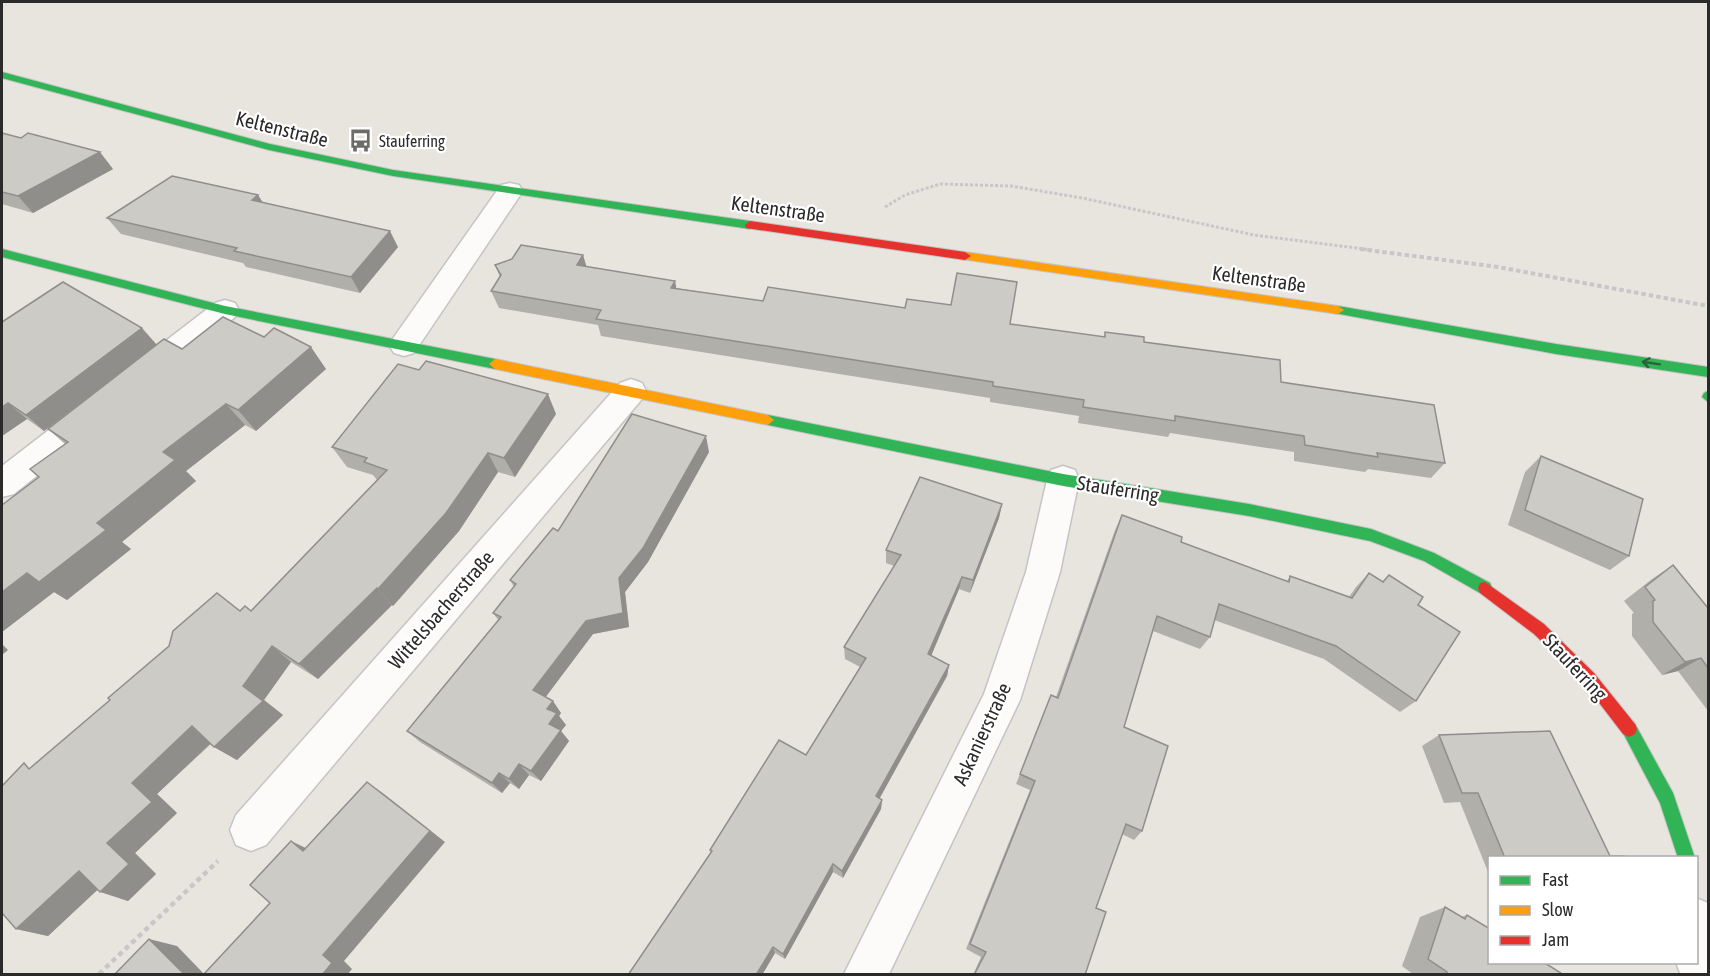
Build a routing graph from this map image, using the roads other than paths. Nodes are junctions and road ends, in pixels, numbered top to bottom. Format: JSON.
{"nodes":[{"id":1,"x":2,"y":75,"type":"edge"},
{"id":2,"x":510,"y":191,"type":"junction"},
{"id":3,"x":2,"y":253,"type":"edge"},
{"id":4,"x":225,"y":310,"type":"junction"},
{"id":5,"x":405,"y":345,"type":"junction"},
{"id":6,"x":1556,"y":349,"type":"junction"},
{"id":7,"x":1708,"y":372,"type":"edge"},
{"id":8,"x":1642,"y":376,"type":"dead end"},
{"id":9,"x":631,"y":391,"type":"junction"},
{"id":10,"x":1063,"y":480,"type":"junction"},
{"id":11,"x":2,"y":484,"type":"edge"},
{"id":12,"x":251,"y":830,"type":"road end"},
{"id":13,"x":1686,"y":856,"type":"edge"},
{"id":14,"x":866,"y":975,"type":"edge"}],
"edges":[{"from":1,"to":2,"type":"main road","name":"Keltenstraße"},
{"from":2,"to":5,"type":"street"},
{"from":2,"to":6,"type":"main road","name":"Keltenstraße"},
{"from":3,"to":4,"type":"main road","name":"Stauferring"},
{"from":4,"to":5,"type":"main road","name":"Stauferring"},
{"from":4,"to":11,"type":"street"},
{"from":5,"to":9,"type":"main road","name":"Stauferring"},
{"from":7,"to":6,"type":"main road","name":"Keltenstraße","one_way":true},
{"from":6,"to":8,"type":"main road","name":"Keltenstraße"},
{"from":9,"to":10,"type":"main road","name":"Stauferring"},
{"from":9,"to":12,"type":"street","name":"Wittelsbacherstraße"},
{"from":10,"to":13,"type":"main road","name":"Stauferring"},
{"from":10,"to":14,"type":"street","name":"Askanierstraße"}]}
